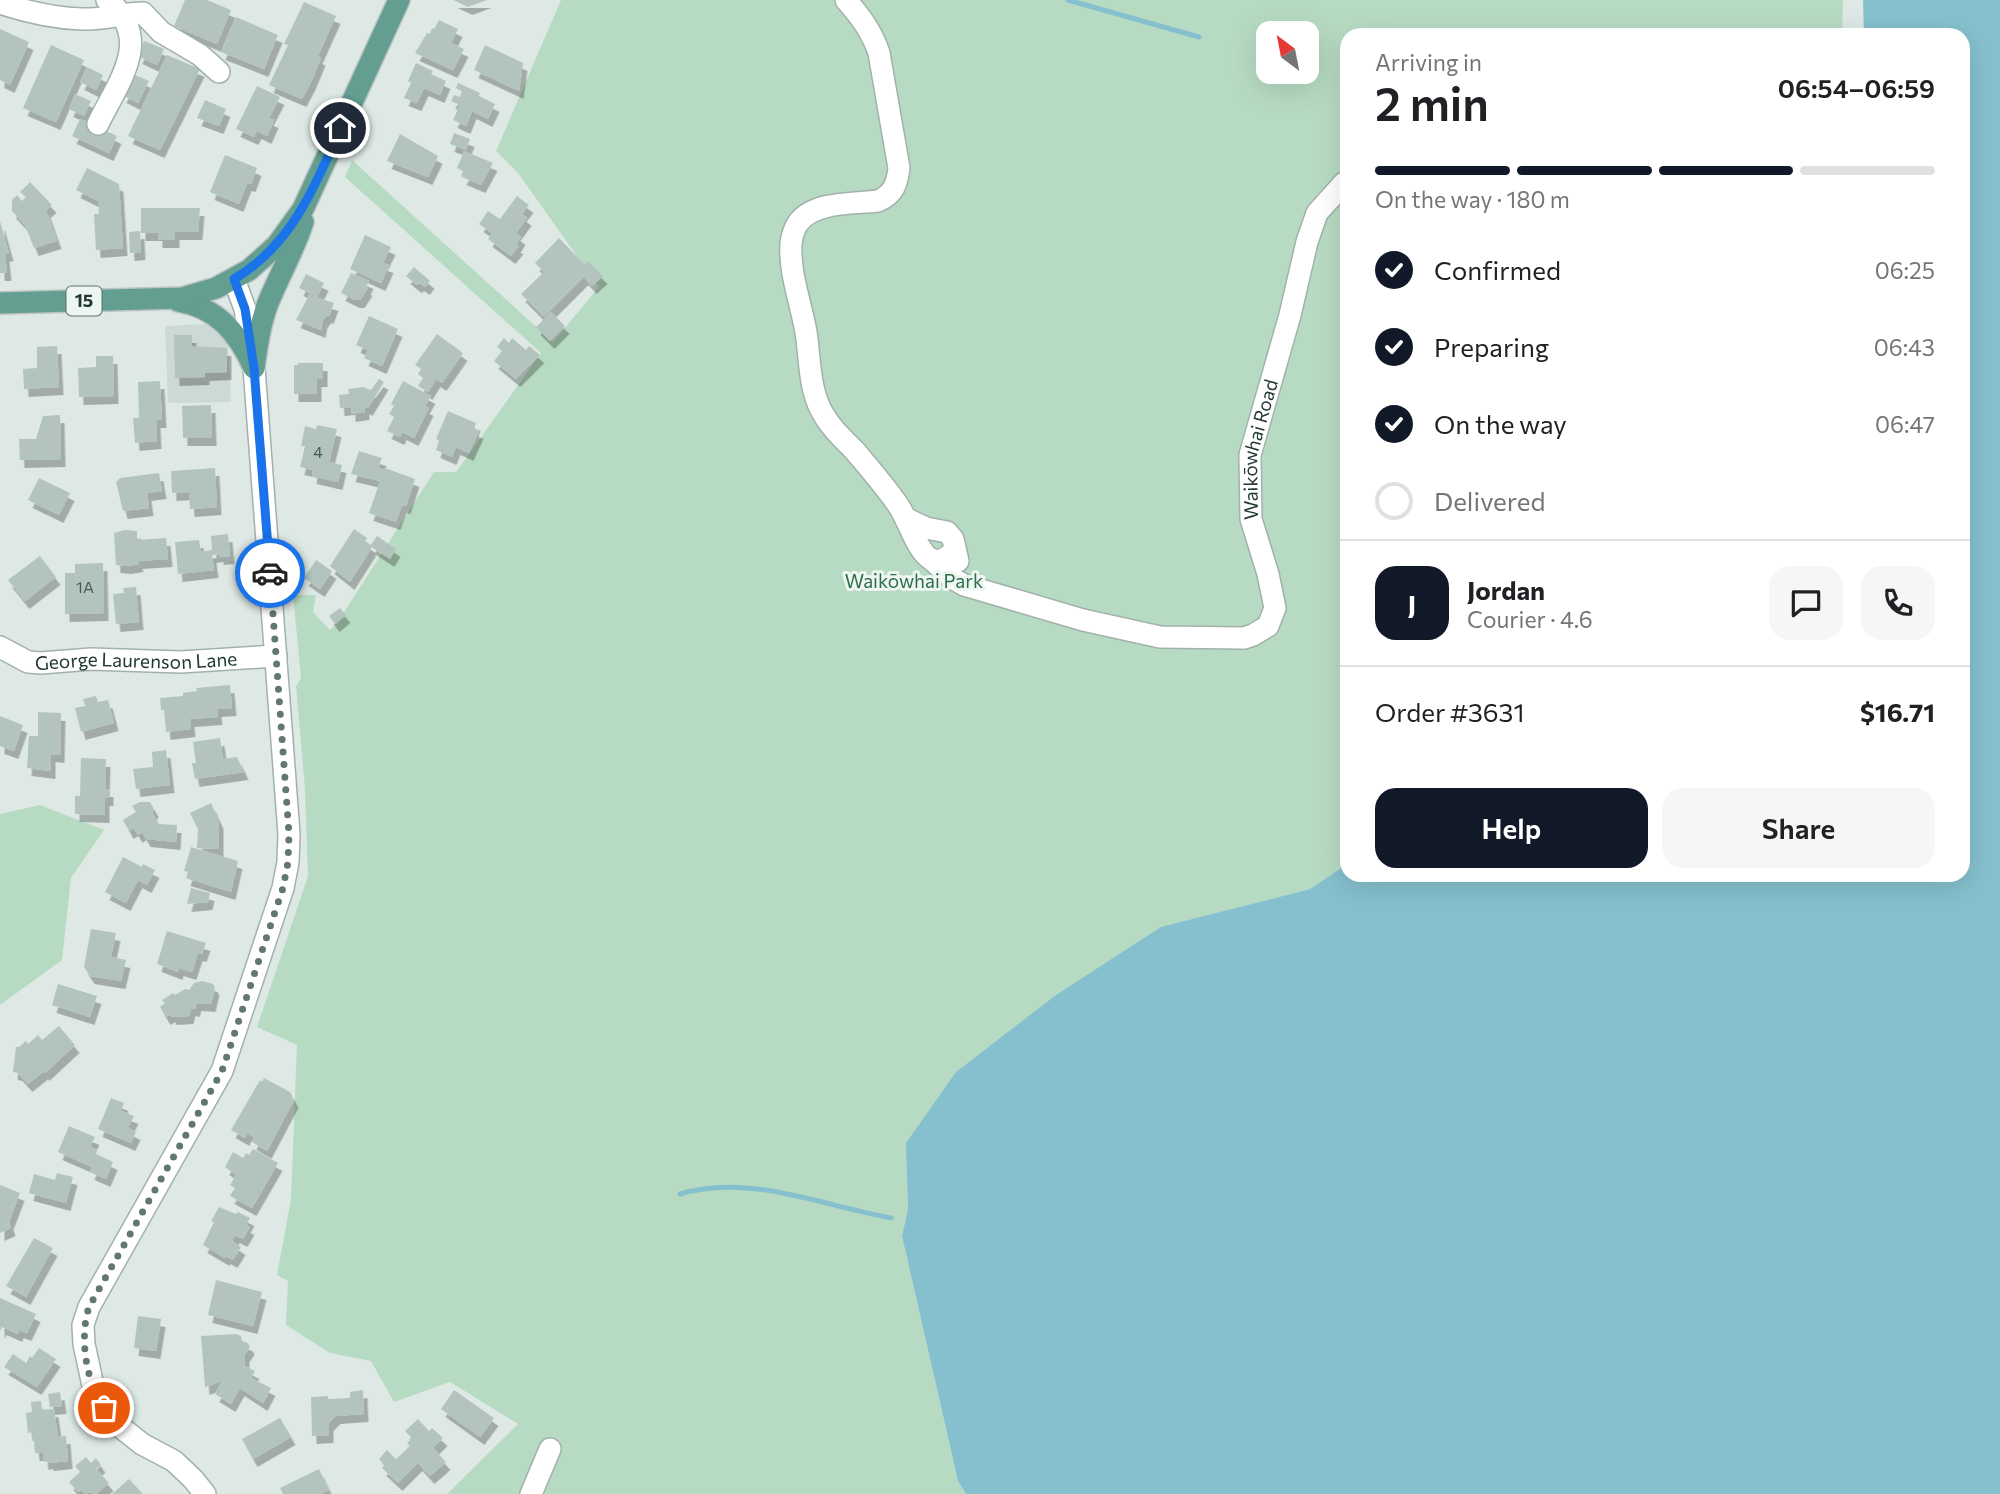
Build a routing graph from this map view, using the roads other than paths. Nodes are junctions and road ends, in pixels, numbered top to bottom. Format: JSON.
{"nodes":[{"id":1,"x":399,"y":0,"type":"edge"},
{"id":2,"x":846,"y":0,"type":"edge"},
{"id":3,"x":0,"y":3,"type":"edge"},
{"id":4,"x":151,"y":6,"type":"edge"},
{"id":5,"x":114,"y":7,"type":"edge"},
{"id":6,"x":219,"y":72,"type":"dead end"},
{"id":7,"x":98,"y":124,"type":"dead end"},
{"id":8,"x":1340,"y":187,"type":"edge"},
{"id":9,"x":313,"y":190,"type":"junction"},
{"id":10,"x":234,"y":279,"type":"junction"},
{"id":11,"x":167,"y":300,"type":"junction"},
{"id":12,"x":0,"y":303,"type":"edge"},
{"id":13,"x":254,"y":368,"type":"junction"},
{"id":14,"x":907,"y":519,"type":"junction"},
{"id":15,"x":954,"y":551,"type":"junction"},
{"id":16,"x":932,"y":560,"type":"junction"},
{"id":17,"x":964,"y":585,"type":"junction"},
{"id":18,"x":0,"y":647,"type":"edge"},
{"id":19,"x":276,"y":656,"type":"junction"},
{"id":20,"x":550,"y":1449,"type":"dead end"},
{"id":21,"x":205,"y":1494,"type":"edge"},
{"id":22,"x":531,"y":1494,"type":"edge"}],
"edges":[{"from":1,"to":9,"type":"main road","number":"15"},
{"from":2,"to":14,"type":"street","name":"Waikōwhai Road"},
{"from":3,"to":5,"type":"street"},
{"from":4,"to":5,"type":"street"},
{"from":4,"to":6,"type":"street"},
{"from":5,"to":7,"type":"street"},
{"from":8,"to":17,"type":"street","name":"Waikōwhai Road"},
{"from":9,"to":10,"type":"main road","number":"15"},
{"from":9,"to":13,"type":"main road"},
{"from":10,"to":11,"type":"main road","number":"15"},
{"from":10,"to":13,"type":"street"},
{"from":11,"to":12,"type":"main road","number":"15"},
{"from":11,"to":13,"type":"main road"},
{"from":13,"to":19,"type":"street"},
{"from":14,"to":15,"type":"street"},
{"from":14,"to":16,"type":"street","name":"Waikōwhai Road"},
{"from":15,"to":16,"type":"street"},
{"from":15,"to":17,"type":"street"},
{"from":16,"to":17,"type":"street","name":"Waikōwhai Road"},
{"from":18,"to":19,"type":"street","name":"George Laurenson Lane"},
{"from":19,"to":21,"type":"street"},
{"from":20,"to":22,"type":"street"}]}
